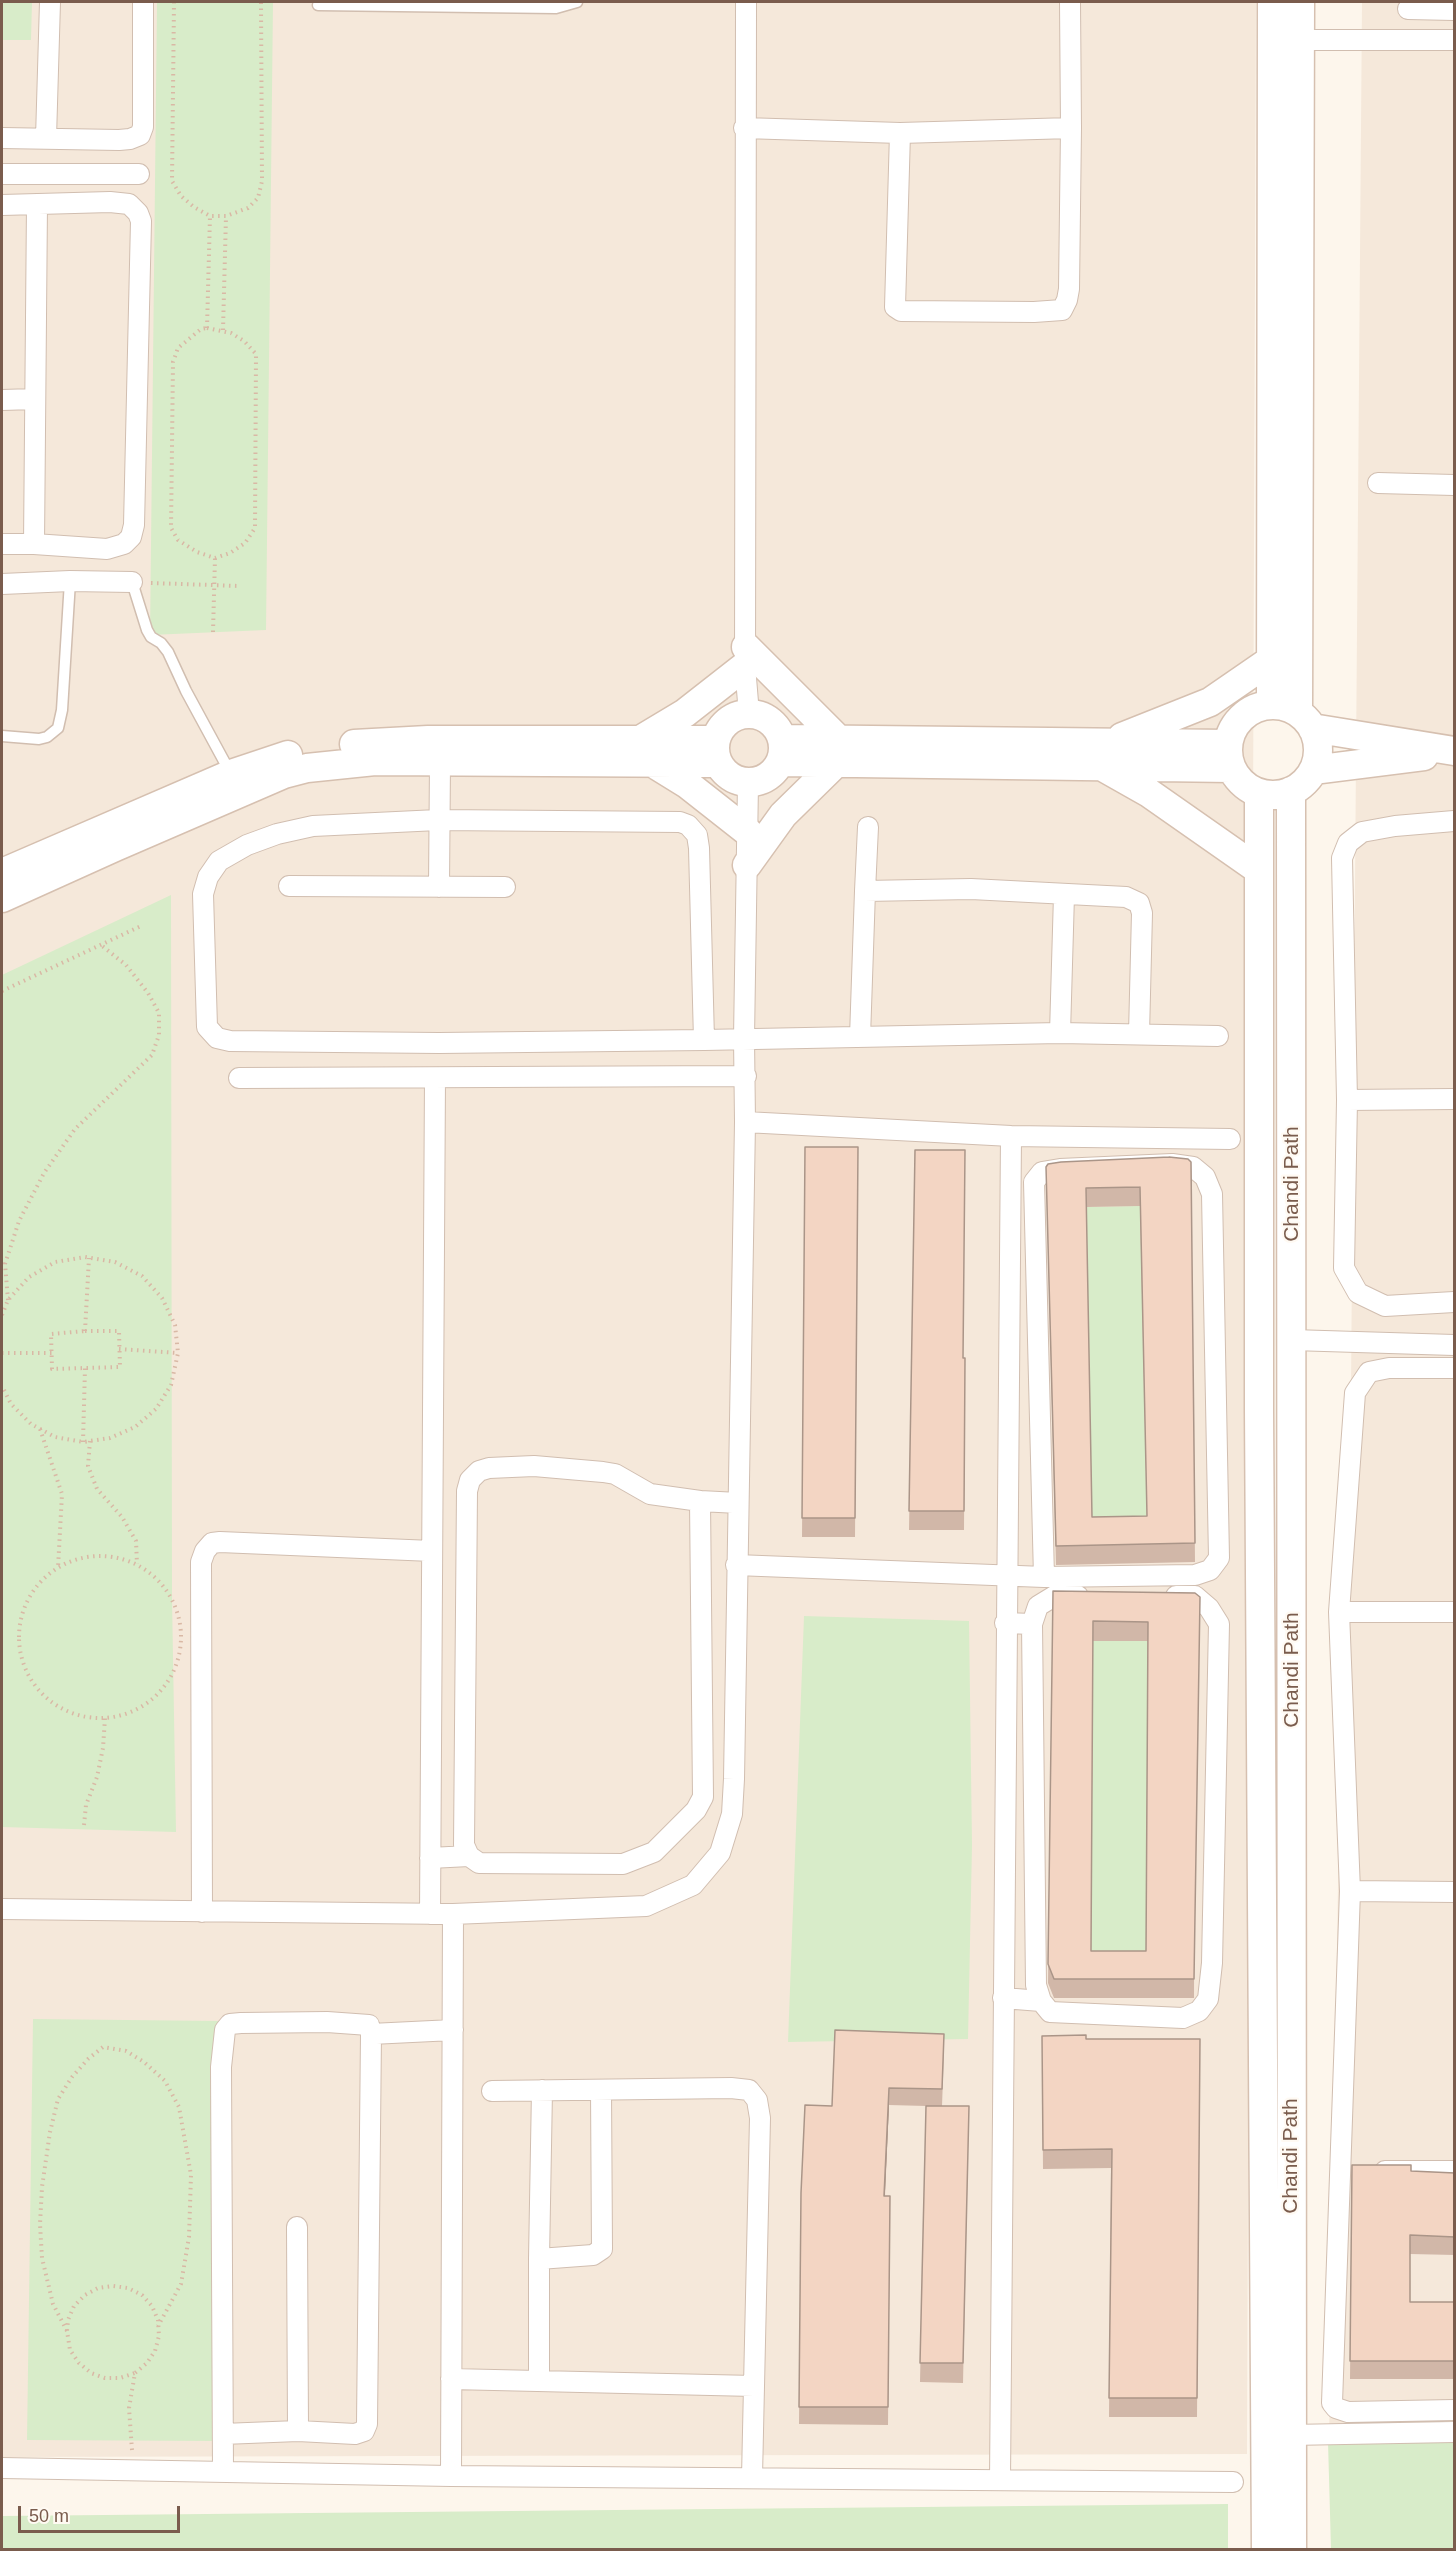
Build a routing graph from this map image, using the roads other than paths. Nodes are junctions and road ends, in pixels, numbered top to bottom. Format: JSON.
{"nodes":[{"id":1,"x":50,"y":2,"type":"edge"},
{"id":2,"x":143,"y":2,"type":"edge"},
{"id":3,"x":577,"y":2,"type":"edge"},
{"id":4,"x":746,"y":2,"type":"edge"},
{"id":5,"x":1070,"y":2,"type":"edge"},
{"id":6,"x":1272,"y":2,"type":"edge"},
{"id":7,"x":1300,"y":2,"type":"edge"},
{"id":8,"x":318,"y":5,"type":"dead end"},
{"id":9,"x":1408,"y":5,"type":"edge"},
{"id":10,"x":1455,"y":10,"type":"edge"},
{"id":11,"x":1300,"y":40,"type":"junction"},
{"id":12,"x":1407,"y":40,"type":"junction"},
{"id":13,"x":1455,"y":40,"type":"edge"},
{"id":14,"x":744,"y":128,"type":"junction"},
{"id":15,"x":1071,"y":128,"type":"junction"},
{"id":16,"x":900,"y":133,"type":"junction"},
{"id":17,"x":2,"y":138,"type":"edge"},
{"id":18,"x":46,"y":138,"type":"junction"},
{"id":19,"x":2,"y":174,"type":"edge"},
{"id":20,"x":139,"y":174,"type":"dead end"},
{"id":21,"x":37,"y":204,"type":"junction"},
{"id":22,"x":2,"y":205,"type":"edge"},
{"id":23,"x":34,"y":399,"type":"junction"},
{"id":24,"x":2,"y":400,"type":"edge"},
{"id":25,"x":1378,"y":483,"type":"dead end"},
{"id":26,"x":1455,"y":485,"type":"edge"},
{"id":27,"x":2,"y":544,"type":"edge"},
{"id":28,"x":34,"y":544,"type":"junction"},
{"id":29,"x":70,"y":581,"type":"junction"},
{"id":30,"x":132,"y":582,"type":"joint"},
{"id":31,"x":2,"y":584,"type":"edge"},
{"id":32,"x":746,"y":656,"type":"junction"},
{"id":33,"x":1271,"y":660,"type":"junction"},
{"id":34,"x":1271,"y":704,"type":"junction"},
{"id":35,"x":748,"y":714,"type":"junction"},
{"id":36,"x":1305,"y":720,"type":"junction"},
{"id":37,"x":2,"y":736,"type":"edge"},
{"id":38,"x":646,"y":751,"type":"junction"},
{"id":39,"x":781,"y":751,"type":"junction"},
{"id":40,"x":838,"y":751,"type":"junction"},
{"id":41,"x":716,"y":752,"type":"junction"},
{"id":42,"x":1455,"y":752,"type":"edge"},
{"id":43,"x":1087,"y":754,"type":"junction"},
{"id":44,"x":1229,"y":756,"type":"junction"},
{"id":45,"x":440,"y":762,"type":"junction"},
{"id":46,"x":1313,"y":770,"type":"junction"},
{"id":47,"x":237,"y":783,"type":"junction"},
{"id":48,"x":748,"y":783,"type":"junction"},
{"id":49,"x":1290,"y":791,"type":"junction"},
{"id":50,"x":1259,"y":793,"type":"junction"},
{"id":51,"x":438,"y":820,"type":"junction"},
{"id":52,"x":1455,"y":821,"type":"edge"},
{"id":53,"x":868,"y":827,"type":"dead end"},
{"id":54,"x":748,"y":832,"type":"junction"},
{"id":55,"x":747,"y":865,"type":"junction"},
{"id":56,"x":1258,"y":870,"type":"junction"},
{"id":57,"x":2,"y":873,"type":"edge"},
{"id":58,"x":289,"y":886,"type":"dead end"},
{"id":59,"x":439,"y":886,"type":"junction"},
{"id":60,"x":505,"y":887,"type":"dead end"},
{"id":61,"x":865,"y":891,"type":"junction"},
{"id":62,"x":1064,"y":895,"type":"junction"},
{"id":63,"x":2,"y":898,"type":"edge"},
{"id":64,"x":1060,"y":1033,"type":"junction"},
{"id":65,"x":1139,"y":1034,"type":"junction"},
{"id":66,"x":1218,"y":1036,"type":"dead end"},
{"id":67,"x":860,"y":1037,"type":"junction"},
{"id":68,"x":744,"y":1038,"type":"junction"},
{"id":69,"x":704,"y":1040,"type":"junction"},
{"id":70,"x":746,"y":1076,"type":"junction"},
{"id":71,"x":239,"y":1078,"type":"dead end"},
{"id":72,"x":435,"y":1078,"type":"junction"},
{"id":73,"x":1347,"y":1100,"type":"junction"},
{"id":74,"x":1455,"y":1100,"type":"edge"},
{"id":75,"x":745,"y":1122,"type":"junction"},
{"id":76,"x":1011,"y":1136,"type":"junction"},
{"id":77,"x":1230,"y":1139,"type":"dead end"},
{"id":78,"x":1455,"y":1302,"type":"edge"},
{"id":79,"x":1292,"y":1340,"type":"junction"},
{"id":80,"x":1455,"y":1345,"type":"edge"},
{"id":81,"x":1455,"y":1368,"type":"edge"},
{"id":82,"x":700,"y":1502,"type":"junction"},
{"id":83,"x":738,"y":1503,"type":"junction"},
{"id":84,"x":432,"y":1551,"type":"junction"},
{"id":85,"x":736,"y":1565,"type":"junction"},
{"id":86,"x":1006,"y":1576,"type":"junction"},
{"id":87,"x":1044,"y":1577,"type":"junction"},
{"id":88,"x":1102,"y":1596,"type":"edge"},
{"id":89,"x":1160,"y":1596,"type":"edge"},
{"id":90,"x":1339,"y":1612,"type":"junction"},
{"id":91,"x":1455,"y":1612,"type":"edge"},
{"id":92,"x":1005,"y":1623,"type":"junction"},
{"id":93,"x":1032,"y":1624,"type":"junction"},
{"id":94,"x":469,"y":1856,"type":"junction"},
{"id":95,"x":430,"y":1858,"type":"junction"},
{"id":96,"x":1350,"y":1891,"type":"junction"},
{"id":97,"x":1455,"y":1892,"type":"edge"},
{"id":98,"x":2,"y":1910,"type":"edge"},
{"id":99,"x":202,"y":1912,"type":"junction"},
{"id":100,"x":430,"y":1914,"type":"junction"},
{"id":101,"x":453,"y":1914,"type":"junction"},
{"id":102,"x":1003,"y":1998,"type":"junction"},
{"id":103,"x":1041,"y":2001,"type":"junction"},
{"id":104,"x":453,"y":2030,"type":"junction"},
{"id":105,"x":371,"y":2034,"type":"junction"},
{"id":106,"x":542,"y":2090,"type":"junction"},
{"id":107,"x":601,"y":2090,"type":"junction"},
{"id":108,"x":492,"y":2091,"type":"dead end"},
{"id":109,"x":1342,"y":2171,"type":"junction"},
{"id":110,"x":1455,"y":2171,"type":"edge"},
{"id":111,"x":297,"y":2228,"type":"dead end"},
{"id":112,"x":539,"y":2259,"type":"junction"},
{"id":113,"x":452,"y":2379,"type":"junction"},
{"id":114,"x":539,"y":2381,"type":"junction"},
{"id":115,"x":754,"y":2386,"type":"junction"},
{"id":116,"x":1455,"y":2410,"type":"edge"},
{"id":117,"x":298,"y":2431,"type":"junction"},
{"id":118,"x":1455,"y":2432,"type":"edge"},
{"id":119,"x":223,"y":2434,"type":"junction"},
{"id":120,"x":1290,"y":2435,"type":"junction"},
{"id":121,"x":2,"y":2468,"type":"edge"},
{"id":122,"x":223,"y":2471,"type":"junction"},
{"id":123,"x":451,"y":2476,"type":"junction"},
{"id":124,"x":752,"y":2477,"type":"junction"},
{"id":125,"x":1000,"y":2479,"type":"junction"},
{"id":126,"x":1233,"y":2482,"type":"dead end"},
{"id":127,"x":1266,"y":2490,"type":"junction"},
{"id":128,"x":1258,"y":2550,"type":"edge"},
{"id":129,"x":1266,"y":2550,"type":"edge"},
{"id":130,"x":1292,"y":2550,"type":"edge"}],
"edges":[{"from":1,"to":18,"type":"street"},
{"from":2,"to":18,"type":"street"},
{"from":3,"to":8,"type":"lane"},
{"from":4,"to":14,"type":"street"},
{"from":5,"to":15,"type":"street"},
{"from":6,"to":33,"type":"main road"},
{"from":7,"to":11,"type":"main road"},
{"from":9,"to":10,"type":"street"},
{"from":9,"to":12,"type":"street"},
{"from":11,"to":12,"type":"street"},
{"from":11,"to":36,"type":"main road"},
{"from":12,"to":13,"type":"street"},
{"from":14,"to":16,"type":"street"},
{"from":14,"to":32,"type":"street"},
{"from":15,"to":16,"type":"street"},
{"from":15,"to":16,"type":"street"},
{"from":17,"to":18,"type":"street"},
{"from":19,"to":20,"type":"street"},
{"from":21,"to":22,"type":"street"},
{"from":21,"to":23,"type":"street"},
{"from":21,"to":28,"type":"street"},
{"from":23,"to":24,"type":"street"},
{"from":23,"to":28,"type":"street"},
{"from":25,"to":26,"type":"street"},
{"from":27,"to":28,"type":"street"},
{"from":29,"to":30,"type":"street"},
{"from":29,"to":31,"type":"street"},
{"from":29,"to":37,"type":"lane"},
{"from":30,"to":47,"type":"lane"},
{"from":32,"to":35,"type":"street"},
{"from":32,"to":38,"type":"main road"},
{"from":32,"to":40,"type":"main road"},
{"from":33,"to":34,"type":"main road"},
{"from":33,"to":43,"type":"main road"},
{"from":34,"to":36,"type":"main road"},
{"from":34,"to":44,"type":"main road"},
{"from":35,"to":39,"type":"main road"},
{"from":35,"to":41,"type":"main road"},
{"from":36,"to":42,"type":"main road"},
{"from":36,"to":46,"type":"main road"},
{"from":38,"to":41,"type":"main road"},
{"from":38,"to":45,"type":"main road"},
{"from":38,"to":47,"type":"main road"},
{"from":38,"to":54,"type":"main road"},
{"from":39,"to":40,"type":"main road"},
{"from":39,"to":48,"type":"main road"},
{"from":40,"to":43,"type":"main road"},
{"from":40,"to":55,"type":"main road"},
{"from":41,"to":48,"type":"main road"},
{"from":42,"to":46,"type":"main road"},
{"from":43,"to":44,"type":"main road"},
{"from":43,"to":56,"type":"main road"},
{"from":44,"to":50,"type":"main road"},
{"from":45,"to":47,"type":"main road"},
{"from":45,"to":51,"type":"street"},
{"from":46,"to":49,"type":"main road"},
{"from":47,"to":57,"type":"main road"},
{"from":47,"to":63,"type":"main road"},
{"from":48,"to":54,"type":"street"},
{"from":49,"to":50,"type":"main road"},
{"from":49,"to":79,"type":"main road","name":"Chandi Path"},
{"from":50,"to":56,"type":"main road","name":"Chandi Path"},
{"from":51,"to":59,"type":"street"},
{"from":51,"to":69,"type":"street"},
{"from":51,"to":69,"type":"street"},
{"from":52,"to":73,"type":"street"},
{"from":53,"to":61,"type":"street"},
{"from":54,"to":55,"type":"street"},
{"from":55,"to":68,"type":"street"},
{"from":56,"to":127,"type":"main road","name":"Chandi Path"},
{"from":58,"to":59,"type":"street"},
{"from":59,"to":60,"type":"street"},
{"from":61,"to":62,"type":"street"},
{"from":61,"to":67,"type":"street"},
{"from":62,"to":64,"type":"street"},
{"from":62,"to":65,"type":"street"},
{"from":64,"to":65,"type":"street"},
{"from":64,"to":67,"type":"street"},
{"from":65,"to":66,"type":"street"},
{"from":67,"to":68,"type":"street"},
{"from":68,"to":69,"type":"street"},
{"from":68,"to":70,"type":"street"},
{"from":70,"to":72,"type":"street"},
{"from":70,"to":75,"type":"street"},
{"from":71,"to":72,"type":"street"},
{"from":72,"to":84,"type":"street"},
{"from":73,"to":74,"type":"street"},
{"from":73,"to":78,"type":"street"},
{"from":75,"to":76,"type":"street"},
{"from":75,"to":83,"type":"street"},
{"from":76,"to":77,"type":"street"},
{"from":76,"to":86,"type":"street"},
{"from":79,"to":80,"type":"street"},
{"from":79,"to":120,"type":"main road","name":"Chandi Path"},
{"from":81,"to":90,"type":"street"},
{"from":82,"to":83,"type":"street"},
{"from":82,"to":94,"type":"street"},
{"from":82,"to":94,"type":"street"},
{"from":83,"to":85,"type":"street"},
{"from":84,"to":95,"type":"street"},
{"from":84,"to":99,"type":"street"},
{"from":85,"to":86,"type":"street"},
{"from":85,"to":101,"type":"street"},
{"from":86,"to":87,"type":"street"},
{"from":86,"to":92,"type":"street"},
{"from":87,"to":87,"type":"street"},
{"from":88,"to":93,"type":"street"},
{"from":89,"to":103,"type":"street"},
{"from":90,"to":91,"type":"street"},
{"from":90,"to":96,"type":"street"},
{"from":92,"to":93,"type":"street"},
{"from":92,"to":102,"type":"street"},
{"from":93,"to":103,"type":"street"},
{"from":94,"to":95,"type":"street"},
{"from":95,"to":100,"type":"street"},
{"from":96,"to":97,"type":"street"},
{"from":96,"to":109,"type":"street"},
{"from":98,"to":99,"type":"street"},
{"from":99,"to":100,"type":"street"},
{"from":100,"to":101,"type":"street"},
{"from":101,"to":104,"type":"street"},
{"from":102,"to":103,"type":"street"},
{"from":102,"to":125,"type":"street"},
{"from":104,"to":105,"type":"street"},
{"from":104,"to":113,"type":"street"},
{"from":105,"to":117,"type":"street"},
{"from":105,"to":119,"type":"street"},
{"from":106,"to":107,"type":"street"},
{"from":106,"to":108,"type":"street"},
{"from":106,"to":112,"type":"street"},
{"from":107,"to":112,"type":"street"},
{"from":107,"to":115,"type":"street"},
{"from":109,"to":110,"type":"street"},
{"from":109,"to":116,"type":"street"},
{"from":111,"to":117,"type":"street"},
{"from":112,"to":114,"type":"street"},
{"from":113,"to":114,"type":"street"},
{"from":113,"to":123,"type":"street"},
{"from":114,"to":115,"type":"street"},
{"from":115,"to":124,"type":"street"},
{"from":117,"to":119,"type":"street"},
{"from":118,"to":120,"type":"street"},
{"from":119,"to":122,"type":"street"},
{"from":120,"to":130,"type":"main road","name":"Chandi Path"},
{"from":121,"to":122,"type":"street"},
{"from":122,"to":123,"type":"street"},
{"from":123,"to":124,"type":"street"},
{"from":124,"to":125,"type":"street"},
{"from":125,"to":126,"type":"street"},
{"from":127,"to":128,"type":"main road"},
{"from":127,"to":129,"type":"main road","name":"Chandi Path"}]}
